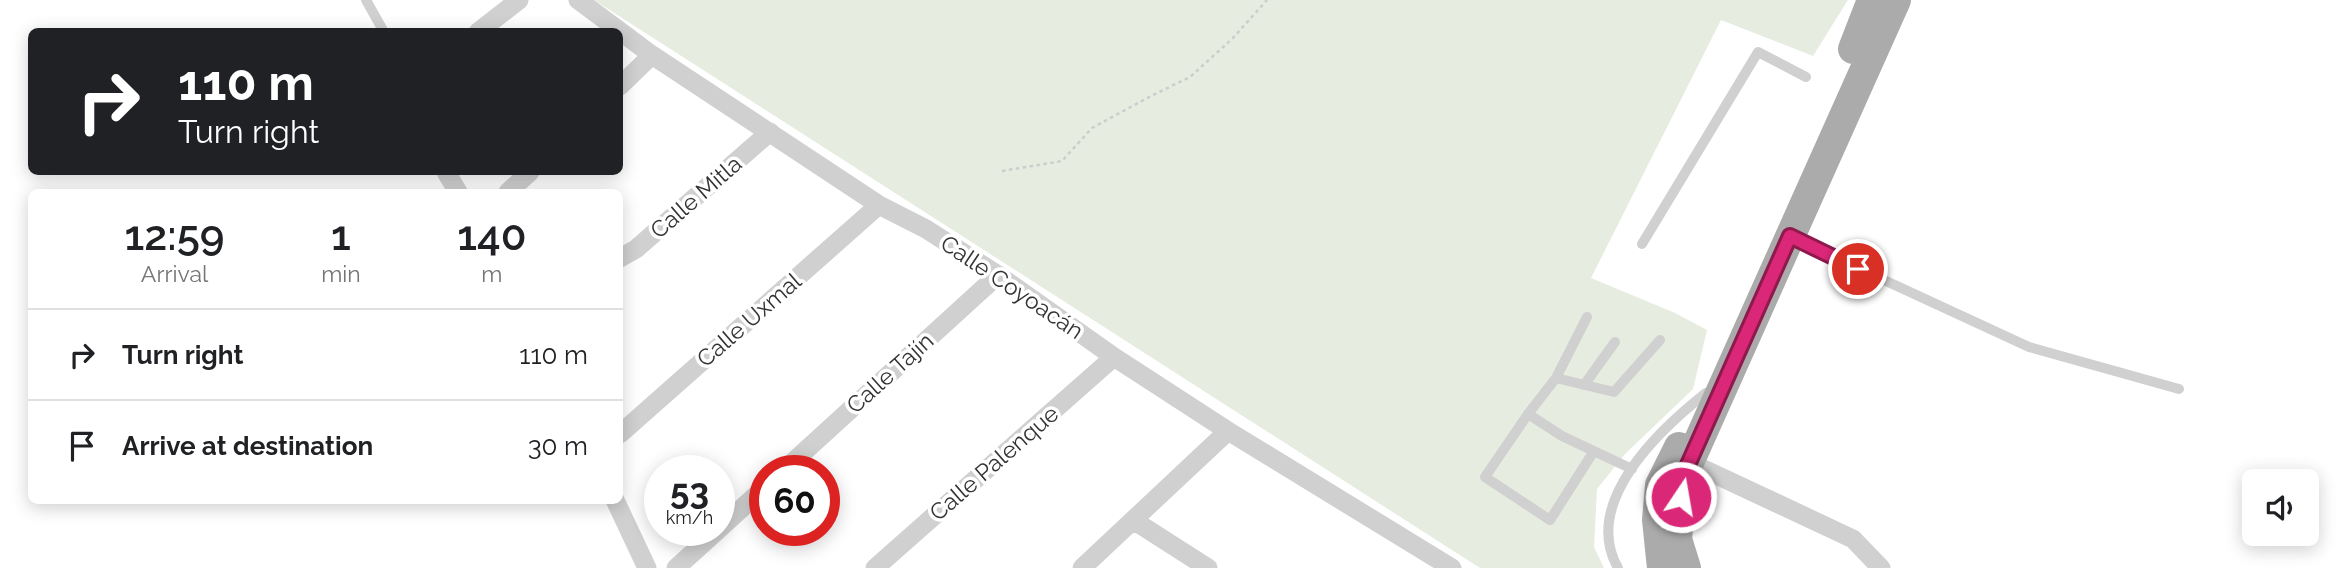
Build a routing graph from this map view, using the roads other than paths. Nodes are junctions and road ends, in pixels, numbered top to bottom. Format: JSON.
{"nodes":[{"id":1,"x":366,"y":0,"type":"edge"},
{"id":2,"x":519,"y":0,"type":"edge"},
{"id":3,"x":578,"y":0,"type":"edge"},
{"id":4,"x":1872,"y":0,"type":"edge"},
{"id":5,"x":1896,"y":0,"type":"edge"},
{"id":6,"x":382,"y":28,"type":"edge"},
{"id":7,"x":483,"y":28,"type":"edge"},
{"id":8,"x":616,"y":28,"type":"edge"},
{"id":9,"x":623,"y":33,"type":"edge"},
{"id":10,"x":652,"y":55,"type":"junction"},
{"id":11,"x":1806,"y":77,"type":"dead end"},
{"id":12,"x":623,"y":83,"type":"edge"},
{"id":13,"x":769,"y":132,"type":"junction"},
{"id":14,"x":527,"y":175,"type":"edge"},
{"id":15,"x":511,"y":189,"type":"edge"},
{"id":16,"x":879,"y":205,"type":"junction"},
{"id":17,"x":1790,"y":236,"type":"junction"},
{"id":18,"x":1642,"y":244,"type":"dead end"},
{"id":19,"x":623,"y":256,"type":"edge"},
{"id":20,"x":998,"y":275,"type":"junction"},
{"id":21,"x":1587,"y":317,"type":"dead end"},
{"id":22,"x":1660,"y":340,"type":"dead end"},
{"id":23,"x":1615,"y":342,"type":"dead end"},
{"id":24,"x":1114,"y":357,"type":"junction"},
{"id":25,"x":1556,"y":379,"type":"junction"},
{"id":26,"x":1584,"y":385,"type":"junction"},
{"id":27,"x":2179,"y":389,"type":"dead end"},
{"id":28,"x":1528,"y":414,"type":"junction"},
{"id":29,"x":623,"y":431,"type":"edge"},
{"id":30,"x":1228,"y":431,"type":"junction"},
{"id":31,"x":1594,"y":451,"type":"junction"},
{"id":32,"x":1671,"y":454,"type":"junction"},
{"id":33,"x":801,"y":455,"type":"edge"},
{"id":34,"x":1632,"y":469,"type":"junction"},
{"id":35,"x":749,"y":501,"type":"edge"},
{"id":36,"x":617,"y":504,"type":"edge"},
{"id":37,"x":735,"y":514,"type":"edge"},
{"id":38,"x":1133,"y":520,"type":"junction"},
{"id":39,"x":700,"y":546,"type":"edge"},
{"id":40,"x":647,"y":568,"type":"edge"},
{"id":41,"x":676,"y":568,"type":"edge"},
{"id":42,"x":875,"y":568,"type":"edge"},
{"id":43,"x":1082,"y":568,"type":"edge"},
{"id":44,"x":1208,"y":568,"type":"edge"},
{"id":45,"x":1452,"y":568,"type":"edge"},
{"id":46,"x":1618,"y":568,"type":"edge"},
{"id":47,"x":1662,"y":568,"type":"edge"},
{"id":48,"x":1686,"y":568,"type":"edge"},
{"id":49,"x":1881,"y":568,"type":"edge"}],
"edges":[{"from":1,"to":6,"type":"lane"},
{"from":2,"to":7,"type":"street"},
{"from":3,"to":8,"type":"street","name":"Calle Coyoacán"},
{"from":4,"to":32,"type":"main road"},
{"from":5,"to":17,"type":"main road"},
{"from":9,"to":10,"type":"street","name":"Calle Coyoacán"},
{"from":10,"to":12,"type":"street"},
{"from":10,"to":13,"type":"street","name":"Calle Coyoacán"},
{"from":11,"to":18,"type":"lane"},
{"from":13,"to":16,"type":"street","name":"Calle Coyoacán"},
{"from":13,"to":19,"type":"street","name":"Calle Mitla"},
{"from":14,"to":15,"type":"street"},
{"from":16,"to":20,"type":"street","name":"Calle Coyoacán"},
{"from":16,"to":29,"type":"street","name":"Calle Uxmal"},
{"from":17,"to":27,"type":"lane"},
{"from":17,"to":32,"type":"main road"},
{"from":20,"to":24,"type":"street","name":"Calle Coyoacán"},
{"from":20,"to":33,"type":"street","name":"Calle Tajín"},
{"from":21,"to":25,"type":"lane"},
{"from":22,"to":26,"type":"lane"},
{"from":23,"to":26,"type":"lane"},
{"from":24,"to":30,"type":"street","name":"Calle Coyoacán"},
{"from":24,"to":42,"type":"street","name":"Calle Palenque"},
{"from":25,"to":26,"type":"lane"},
{"from":25,"to":28,"type":"lane"},
{"from":28,"to":31,"type":"lane"},
{"from":28,"to":31,"type":"lane"},
{"from":30,"to":38,"type":"street"},
{"from":30,"to":45,"type":"street","name":"Calle Coyoacán"},
{"from":31,"to":34,"type":"lane"},
{"from":32,"to":34,"type":"lane"},
{"from":32,"to":47,"type":"main road"},
{"from":32,"to":48,"type":"main road"},
{"from":32,"to":49,"type":"street"},
{"from":34,"to":46,"type":"lane"},
{"from":35,"to":37,"type":"street"},
{"from":36,"to":40,"type":"street"},
{"from":38,"to":43,"type":"street"},
{"from":38,"to":44,"type":"street"},
{"from":39,"to":41,"type":"street"}]}
